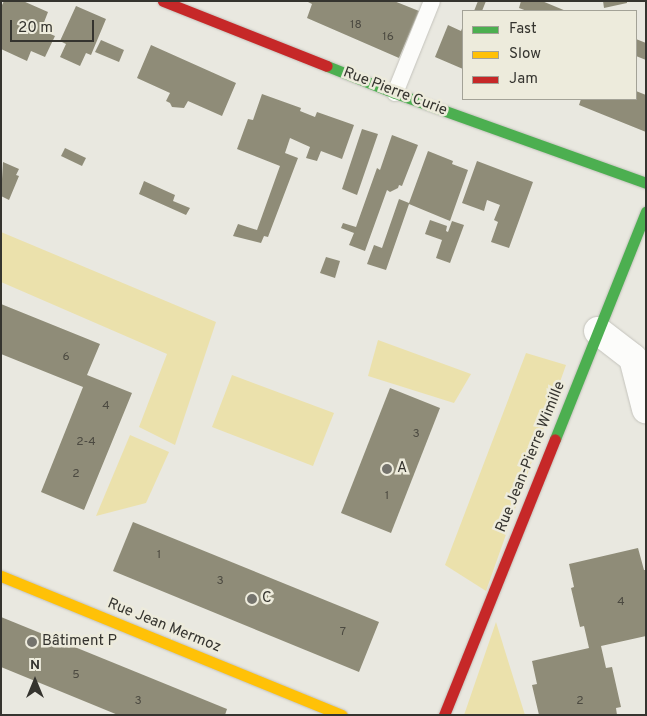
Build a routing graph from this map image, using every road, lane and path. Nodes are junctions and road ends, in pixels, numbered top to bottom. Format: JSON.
{"nodes":[{"id":1,"x":163,"y":1,"type":"edge"},
{"id":2,"x":432,"y":1,"type":"edge"},
{"id":3,"x":395,"y":93,"type":"junction"},
{"id":4,"x":640,"y":178,"type":"edge"},
{"id":5,"x":646,"y":211,"type":"edge"},
{"id":6,"x":598,"y":331,"type":"junction"},
{"id":7,"x":646,"y":410,"type":"edge"},
{"id":8,"x":1,"y":576,"type":"edge"},
{"id":9,"x":314,"y":710,"type":"edge"},
{"id":10,"x":342,"y":715,"type":"edge"},
{"id":11,"x":444,"y":715,"type":"edge"}],
"edges":[{"from":1,"to":3,"type":"street","name":"Rue Pierre Curie"},
{"from":2,"to":3,"type":"lane"},
{"from":3,"to":4,"type":"street","name":"Rue Pierre Curie"},
{"from":5,"to":6,"type":"street","name":"Rue Jean-Pierre Wimille"},
{"from":6,"to":7,"type":"street"},
{"from":6,"to":11,"type":"street","name":"Rue Jean-Pierre Wimille"},
{"from":8,"to":9,"type":"street","name":"Rue Jean Mermoz"},
{"from":9,"to":10,"type":"street","name":"Rue Jean Mermoz"}]}
